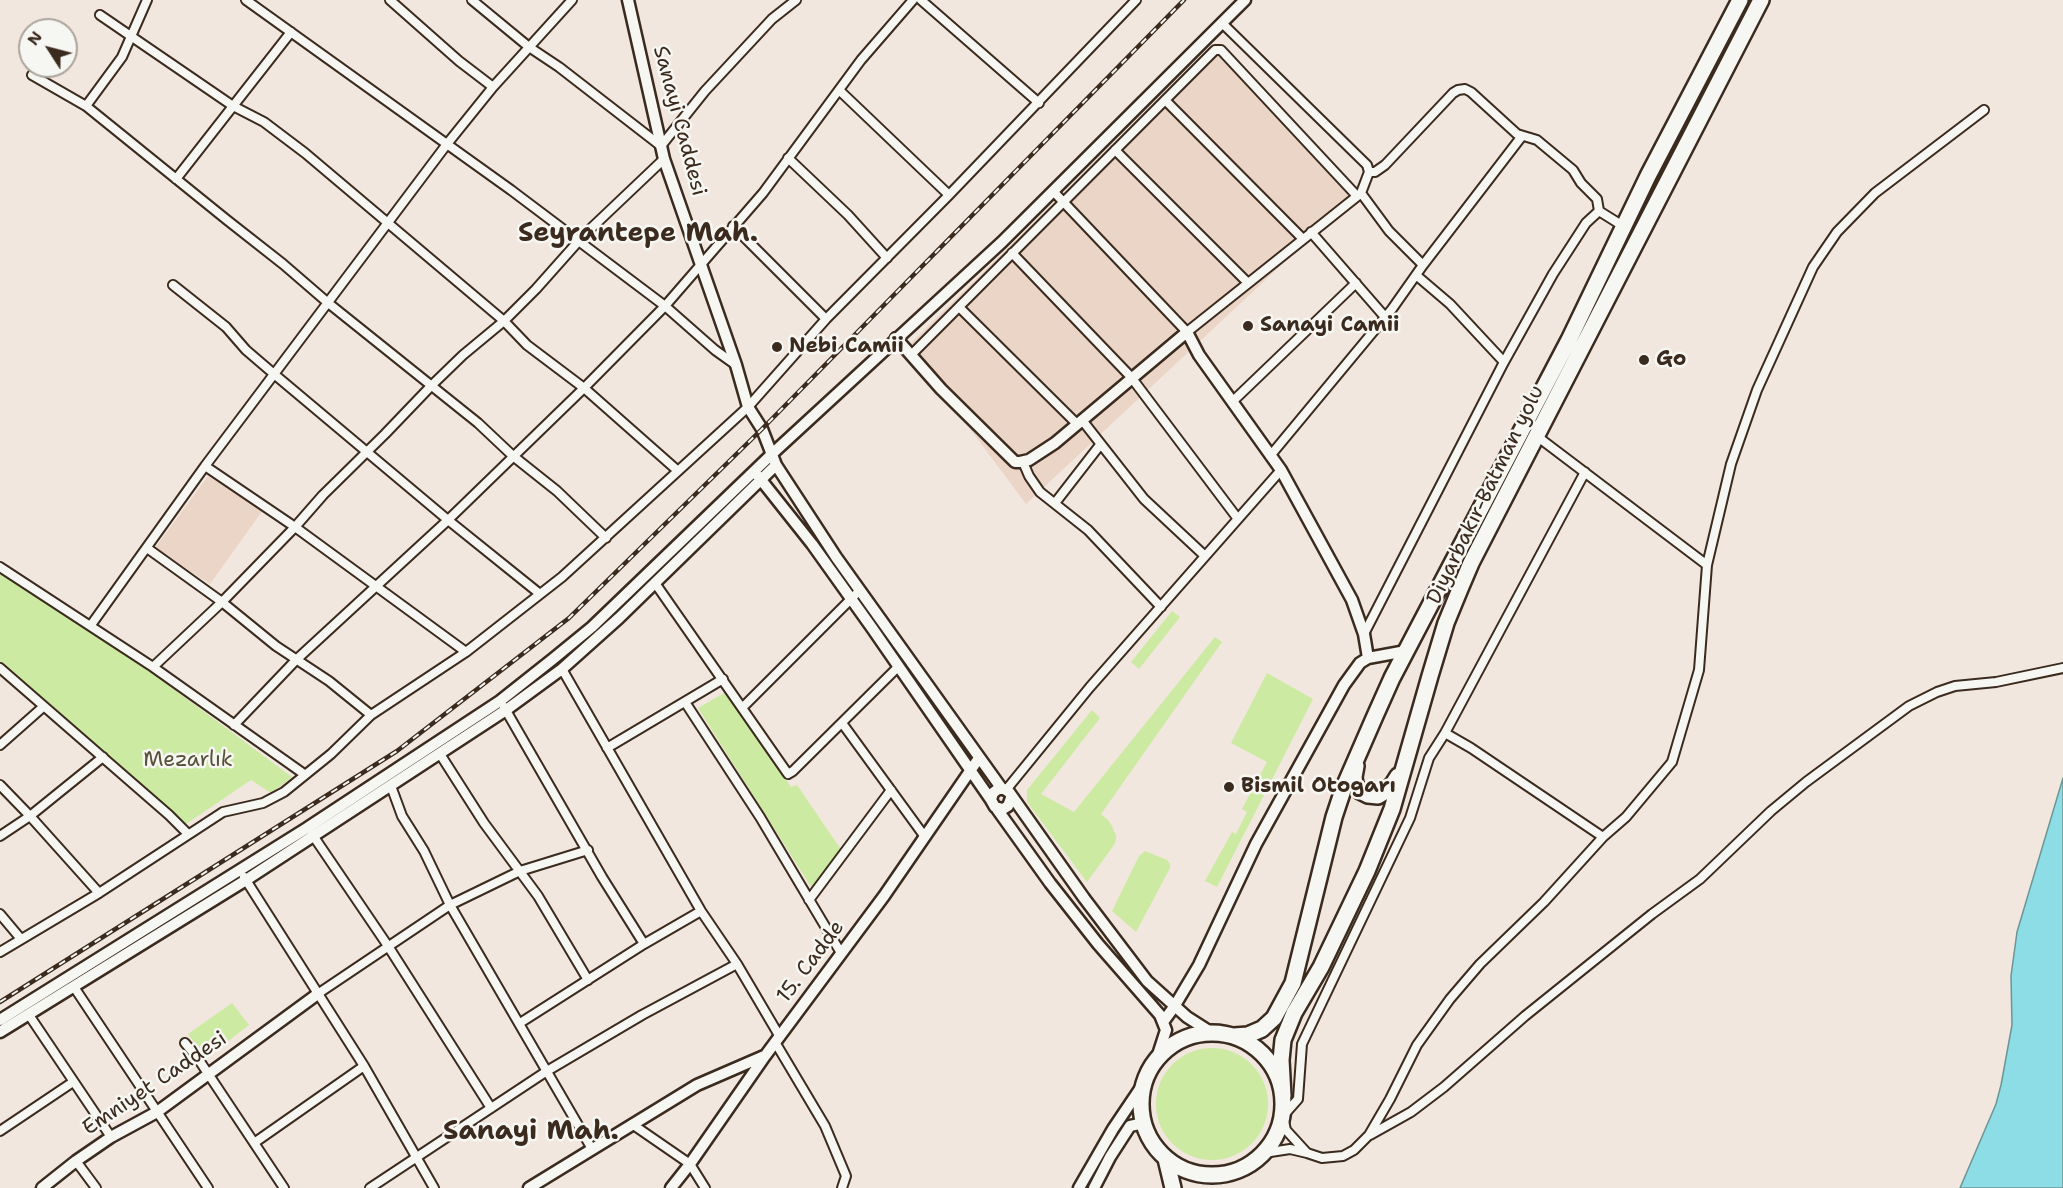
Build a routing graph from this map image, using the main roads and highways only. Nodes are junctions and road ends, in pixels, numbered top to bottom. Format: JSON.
{"nodes":[{"id":1,"x":1740,"y":0,"type":"edge"},
{"id":2,"x":1761,"y":0,"type":"edge"},
{"id":3,"x":1358,"y":754,"type":"junction"},
{"id":4,"x":1407,"y":757,"type":"junction"},
{"id":5,"x":1234,"y":1036,"type":"junction"},
{"id":6,"x":1283,"y":1096,"type":"junction"},
{"id":7,"x":1167,"y":1159,"type":"junction"},
{"id":8,"x":1228,"y":1174,"type":"junction"},
{"id":9,"x":1173,"y":1188,"type":"edge"},
{"id":10,"x":1201,"y":1188,"type":"edge"}],
"edges":[{"from":1,"to":3,"type":"highway","name":"Diyarbakır-Batman yolu"},
{"from":2,"to":4,"type":"highway","name":"Diyarbakır-Batman yolu"},
{"from":3,"to":4,"type":"highway"},
{"from":3,"to":5,"type":"highway","name":"Diyarbakır-Batman yolu"},
{"from":4,"to":6,"type":"highway","name":"Diyarbakır-Batman yolu"},
{"from":5,"to":6,"type":"highway"},
{"from":5,"to":7,"type":"highway"},
{"from":6,"to":8,"type":"highway"},
{"from":7,"to":8,"type":"highway"},
{"from":7,"to":9,"type":"highway"},
{"from":8,"to":10,"type":"highway"}]}
